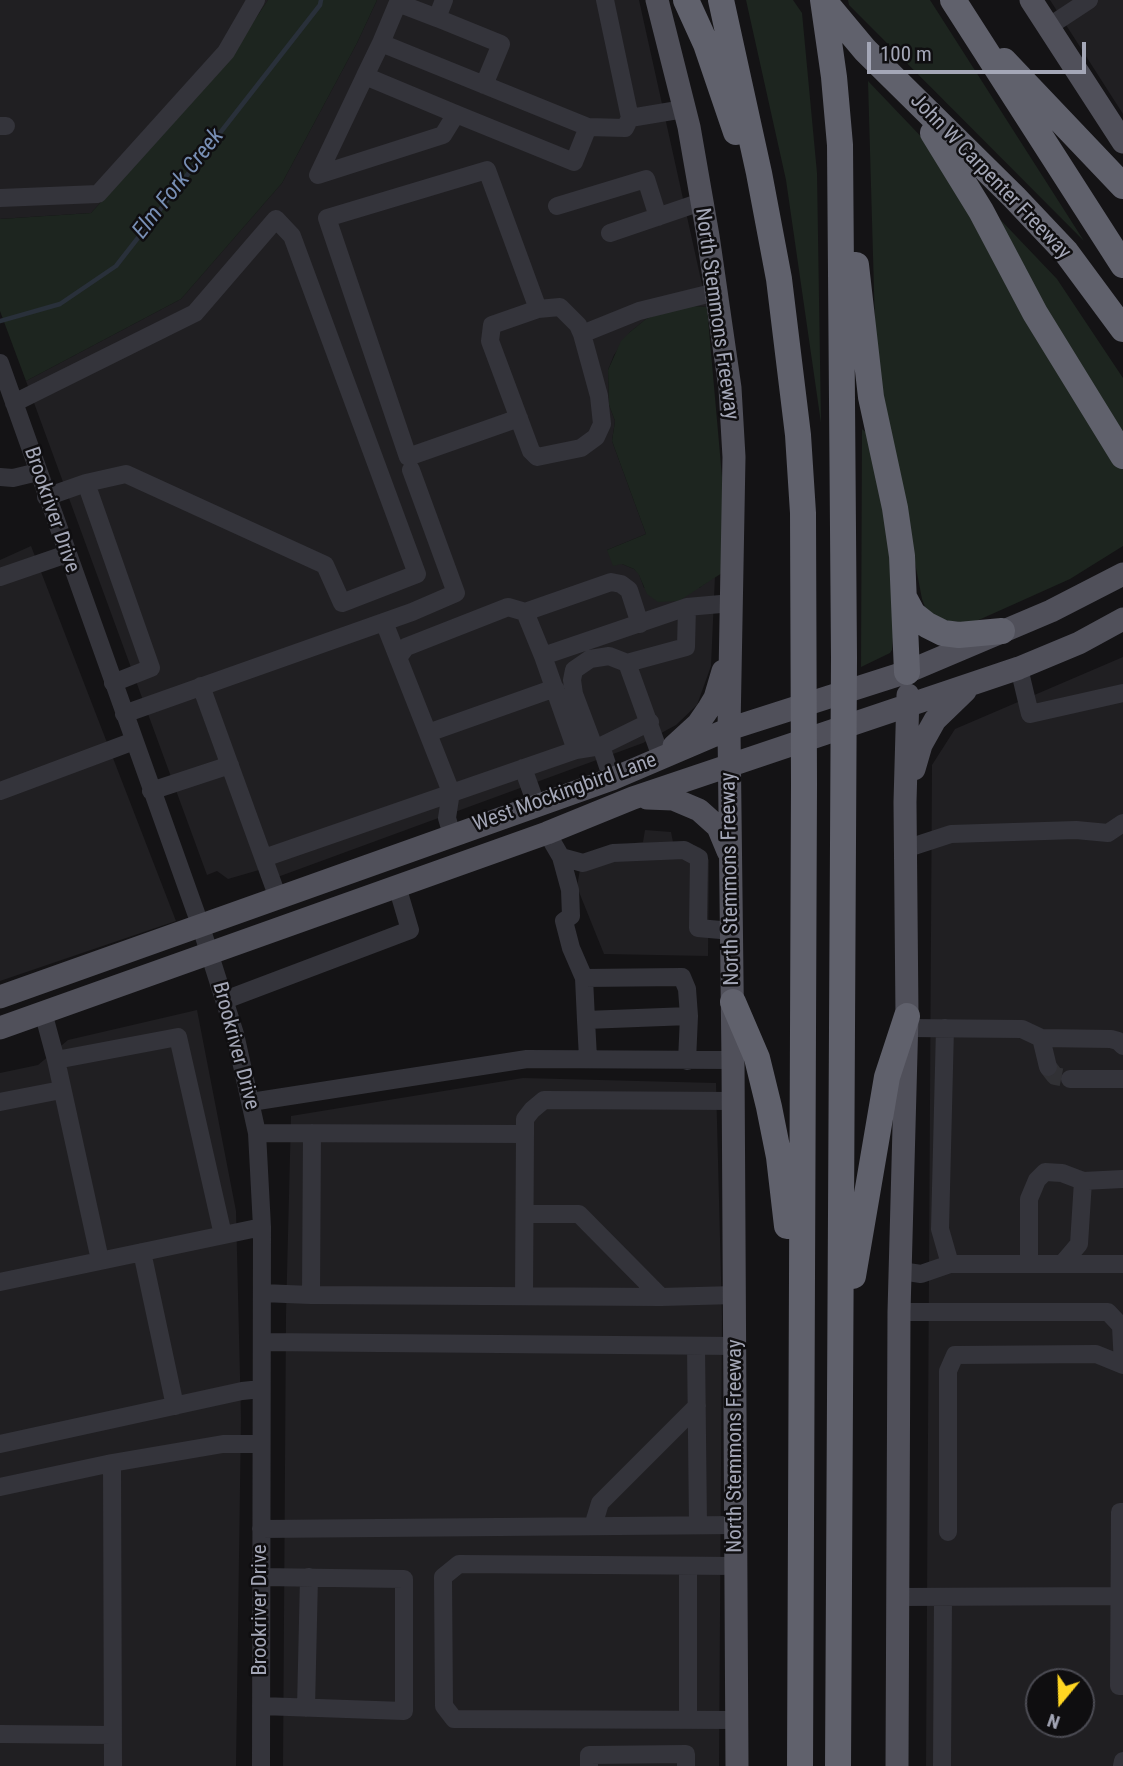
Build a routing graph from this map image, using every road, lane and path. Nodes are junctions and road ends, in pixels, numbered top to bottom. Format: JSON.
{"nodes":[{"id":1,"x":257,"y":0,"type":"edge"},
{"id":2,"x":444,"y":0,"type":"edge"},
{"id":3,"x":605,"y":0,"type":"edge"},
{"id":4,"x":657,"y":0,"type":"edge"},
{"id":5,"x":686,"y":0,"type":"edge"},
{"id":6,"x":722,"y":0,"type":"edge"},
{"id":7,"x":823,"y":0,"type":"edge"},
{"id":8,"x":953,"y":0,"type":"edge"},
{"id":9,"x":1031,"y":0,"type":"edge"},
{"id":10,"x":1089,"y":0,"type":"edge"},
{"id":11,"x":399,"y":1,"type":"edge"},
{"id":12,"x":437,"y":18,"type":"junction"},
{"id":13,"x":970,"y":27,"type":"junction"},
{"id":14,"x":1048,"y":27,"type":"junction"},
{"id":15,"x":381,"y":43,"type":"junction"},
{"id":16,"x":365,"y":76,"type":"junction"},
{"id":17,"x":898,"y":83,"type":"junction"},
{"id":18,"x":484,"y":85,"type":"junction"},
{"id":19,"x":684,"y":109,"type":"junction"},
{"id":20,"x":456,"y":114,"type":"junction"},
{"id":21,"x":630,"y":118,"type":"junction"},
{"id":22,"x":588,"y":127,"type":"junction"},
{"id":23,"x":1123,"y":142,"type":"edge"},
{"id":24,"x":840,"y":145,"type":"junction"},
{"id":25,"x":1123,"y":186,"type":"edge"},
{"id":26,"x":0,"y":198,"type":"edge"},
{"id":27,"x":701,"y":202,"type":"junction"},
{"id":28,"x":556,"y":206,"type":"dead end"},
{"id":29,"x":658,"y":217,"type":"junction"},
{"id":30,"x":610,"y":233,"type":"dead end"},
{"id":31,"x":773,"y":243,"type":"junction"},
{"id":32,"x":1123,"y":265,"type":"edge"},
{"id":33,"x":716,"y":292,"type":"junction"},
{"id":34,"x":538,"y":309,"type":"junction"},
{"id":35,"x":1123,"y":329,"type":"edge"},
{"id":36,"x":582,"y":334,"type":"junction"},
{"id":37,"x":1,"y":365,"type":"edge"},
{"id":38,"x":14,"y":402,"type":"junction"},
{"id":39,"x":519,"y":418,"type":"junction"},
{"id":40,"x":1123,"y":456,"type":"edge"},
{"id":41,"x":411,"y":470,"type":"dead end"},
{"id":42,"x":38,"y":472,"type":"junction"},
{"id":43,"x":0,"y":477,"type":"edge"},
{"id":44,"x":86,"y":483,"type":"junction"},
{"id":45,"x":46,"y":497,"type":"junction"},
{"id":46,"x":66,"y":554,"type":"junction"},
{"id":47,"x":1123,"y":574,"type":"edge"},
{"id":48,"x":0,"y":577,"type":"edge"},
{"id":49,"x":905,"y":599,"type":"junction"},
{"id":50,"x":732,"y":603,"type":"junction"},
{"id":51,"x":687,"y":607,"type":"junction"},
{"id":52,"x":525,"y":612,"type":"junction"},
{"id":53,"x":384,"y":622,"type":"junction"},
{"id":54,"x":1122,"y":623,"type":"edge"},
{"id":55,"x":640,"y":624,"type":"junction"},
{"id":56,"x":1004,"y":630,"type":"junction"},
{"id":57,"x":732,"y":631,"type":"junction"},
{"id":58,"x":543,"y":656,"type":"junction"},
{"id":59,"x":398,"y":658,"type":"junction"},
{"id":60,"x":627,"y":663,"type":"junction"},
{"id":61,"x":1019,"y":668,"type":"junction"},
{"id":62,"x":908,"y":672,"type":"junction"},
{"id":63,"x":983,"y":680,"type":"junction"},
{"id":64,"x":113,"y":683,"type":"junction"},
{"id":65,"x":201,"y":686,"type":"junction"},
{"id":66,"x":555,"y":688,"type":"junction"},
{"id":67,"x":1123,"y":693,"type":"edge"},
{"id":68,"x":908,"y":707,"type":"junction"},
{"id":69,"x":124,"y":714,"type":"junction"},
{"id":70,"x":650,"y":722,"type":"junction"},
{"id":71,"x":729,"y":729,"type":"junction"},
{"id":72,"x":428,"y":733,"type":"junction"},
{"id":73,"x":134,"y":741,"type":"junction"},
{"id":74,"x":590,"y":748,"type":"junction"},
{"id":75,"x":663,"y":756,"type":"junction"},
{"id":76,"x":230,"y":765,"type":"junction"},
{"id":77,"x":729,"y":767,"type":"junction"},
{"id":78,"x":523,"y":768,"type":"junction"},
{"id":79,"x":612,"y":779,"type":"junction"},
{"id":80,"x":0,"y":791,"type":"edge"},
{"id":81,"x":151,"y":791,"type":"junction"},
{"id":82,"x":451,"y":792,"type":"junction"},
{"id":83,"x":633,"y":798,"type":"junction"},
{"id":84,"x":905,"y":802,"type":"junction"},
{"id":85,"x":536,"y":804,"type":"junction"},
{"id":86,"x":1123,"y":823,"type":"edge"},
{"id":87,"x":547,"y":833,"type":"junction"},
{"id":88,"x":452,"y":835,"type":"junction"},
{"id":89,"x":905,"y":849,"type":"junction"},
{"id":90,"x":731,"y":857,"type":"junction"},
{"id":91,"x":561,"y":858,"type":"junction"},
{"id":92,"x":264,"y":859,"type":"junction"},
{"id":93,"x":397,"y":886,"type":"junction"},
{"id":94,"x":278,"y":898,"type":"junction"},
{"id":95,"x":201,"y":927,"type":"junction"},
{"id":96,"x":732,"y":931,"type":"junction"},
{"id":97,"x":209,"y":953,"type":"junction"},
{"id":98,"x":584,"y":978,"type":"junction"},
{"id":99,"x":0,"y":997,"type":"edge"},
{"id":100,"x":225,"y":1000,"type":"junction"},
{"id":101,"x":733,"y":1002,"type":"junction"},
{"id":102,"x":43,"y":1012,"type":"junction"},
{"id":103,"x":689,"y":1016,"type":"junction"},
{"id":104,"x":586,"y":1020,"type":"junction"},
{"id":105,"x":907,"y":1022,"type":"junction"},
{"id":106,"x":0,"y":1028,"type":"edge"},
{"id":107,"x":945,"y":1028,"type":"junction"},
{"id":108,"x":1041,"y":1038,"type":"junction"},
{"id":109,"x":1123,"y":1046,"type":"edge"},
{"id":110,"x":587,"y":1058,"type":"junction"},
{"id":111,"x":56,"y":1060,"type":"junction"},
{"id":112,"x":733,"y":1060,"type":"junction"},
{"id":113,"x":687,"y":1061,"type":"junction"},
{"id":114,"x":1048,"y":1067,"type":"dead end"},
{"id":115,"x":1070,"y":1079,"type":"tunnel mouth"},
{"id":116,"x":1123,"y":1079,"type":"edge"},
{"id":117,"x":61,"y":1090,"type":"junction"},
{"id":118,"x":734,"y":1101,"type":"junction"},
{"id":119,"x":0,"y":1102,"type":"edge"},
{"id":120,"x":251,"y":1102,"type":"junction"},
{"id":121,"x":257,"y":1133,"type":"junction"},
{"id":122,"x":312,"y":1133,"type":"junction"},
{"id":123,"x":525,"y":1134,"type":"junction"},
{"id":124,"x":1123,"y":1179,"type":"edge"},
{"id":125,"x":1083,"y":1181,"type":"junction"},
{"id":126,"x":524,"y":1214,"type":"junction"},
{"id":127,"x":262,"y":1227,"type":"junction"},
{"id":128,"x":223,"y":1235,"type":"junction"},
{"id":129,"x":142,"y":1252,"type":"junction"},
{"id":130,"x":100,"y":1260,"type":"junction"},
{"id":131,"x":950,"y":1264,"type":"junction"},
{"id":132,"x":1029,"y":1264,"type":"junction"},
{"id":133,"x":1062,"y":1264,"type":"junction"},
{"id":134,"x":1123,"y":1264,"type":"edge"},
{"id":135,"x":901,"y":1272,"type":"junction"},
{"id":136,"x":0,"y":1282,"type":"edge"},
{"id":137,"x":262,"y":1293,"type":"junction"},
{"id":138,"x":311,"y":1295,"type":"junction"},
{"id":139,"x":735,"y":1295,"type":"junction"},
{"id":140,"x":524,"y":1296,"type":"junction"},
{"id":141,"x":661,"y":1297,"type":"junction"},
{"id":142,"x":899,"y":1312,"type":"junction"},
{"id":143,"x":800,"y":1337,"type":"junction"},
{"id":144,"x":262,"y":1342,"type":"junction"},
{"id":145,"x":696,"y":1346,"type":"junction"},
{"id":146,"x":736,"y":1346,"type":"junction"},
{"id":147,"x":840,"y":1364,"type":"junction"},
{"id":148,"x":1123,"y":1366,"type":"edge"},
{"id":149,"x":1123,"y":1375,"type":"edge"},
{"id":150,"x":261,"y":1389,"type":"junction"},
{"id":151,"x":175,"y":1406,"type":"junction"},
{"id":152,"x":697,"y":1406,"type":"junction"},
{"id":153,"x":0,"y":1444,"type":"edge"},
{"id":154,"x":261,"y":1444,"type":"junction"},
{"id":155,"x":112,"y":1463,"type":"junction"},
{"id":156,"x":0,"y":1487,"type":"edge"},
{"id":157,"x":1123,"y":1511,"type":"edge"},
{"id":158,"x":698,"y":1525,"type":"junction"},
{"id":159,"x":736,"y":1525,"type":"junction"},
{"id":160,"x":593,"y":1526,"type":"junction"},
{"id":161,"x":261,"y":1529,"type":"junction"},
{"id":162,"x":948,"y":1532,"type":"dead end"},
{"id":163,"x":688,"y":1566,"type":"junction"},
{"id":164,"x":737,"y":1566,"type":"junction"},
{"id":165,"x":261,"y":1577,"type":"junction"},
{"id":166,"x":309,"y":1577,"type":"junction"},
{"id":167,"x":898,"y":1597,"type":"junction"},
{"id":168,"x":943,"y":1597,"type":"junction"},
{"id":169,"x":1121,"y":1597,"type":"edge"},
{"id":170,"x":1123,"y":1686,"type":"edge"},
{"id":171,"x":261,"y":1706,"type":"junction"},
{"id":172,"x":306,"y":1708,"type":"junction"},
{"id":173,"x":688,"y":1720,"type":"junction"},
{"id":174,"x":737,"y":1720,"type":"junction"},
{"id":175,"x":0,"y":1734,"type":"edge"},
{"id":176,"x":113,"y":1735,"type":"junction"},
{"id":177,"x":113,"y":1766,"type":"edge"},
{"id":178,"x":261,"y":1766,"type":"edge"},
{"id":179,"x":589,"y":1766,"type":"edge"},
{"id":180,"x":686,"y":1766,"type":"edge"},
{"id":181,"x":737,"y":1766,"type":"edge"},
{"id":182,"x":800,"y":1766,"type":"edge"},
{"id":183,"x":838,"y":1766,"type":"edge"},
{"id":184,"x":897,"y":1766,"type":"edge"},
{"id":185,"x":942,"y":1766,"type":"edge"}],
"edges":[{"from":1,"to":26,"type":"street"},
{"from":2,"to":12,"type":"street"},
{"from":3,"to":21,"type":"street"},
{"from":4,"to":19,"type":"main road","name":"North Stemmons Freeway"},
{"from":5,"to":31,"type":"highway"},
{"from":6,"to":31,"type":"highway"},
{"from":7,"to":17,"type":"highway","name":"John W Carpenter Freeway"},
{"from":7,"to":24,"type":"highway"},
{"from":8,"to":13,"type":"highway","name":"John W Carpenter Freeway"},
{"from":9,"to":14,"type":"main road"},
{"from":10,"to":14,"type":"street"},
{"from":11,"to":12,"type":"street"},
{"from":11,"to":15,"type":"street"},
{"from":12,"to":18,"type":"street"},
{"from":13,"to":25,"type":"highway"},
{"from":13,"to":32,"type":"highway","name":"John W Carpenter Freeway"},
{"from":14,"to":23,"type":"main road"},
{"from":15,"to":16,"type":"street"},
{"from":15,"to":18,"type":"street"},
{"from":16,"to":20,"type":"street"},
{"from":16,"to":20,"type":"street"},
{"from":17,"to":35,"type":"highway","name":"John W Carpenter Freeway"},
{"from":17,"to":40,"type":"highway"},
{"from":18,"to":22,"type":"street"},
{"from":19,"to":21,"type":"street"},
{"from":19,"to":27,"type":"main road","name":"North Stemmons Freeway"},
{"from":20,"to":22,"type":"street"},
{"from":21,"to":22,"type":"street"},
{"from":24,"to":49,"type":"highway"},
{"from":24,"to":147,"type":"highway"},
{"from":27,"to":29,"type":"street"},
{"from":27,"to":33,"type":"main road","name":"North Stemmons Freeway"},
{"from":28,"to":29,"type":"street"},
{"from":29,"to":30,"type":"street"},
{"from":31,"to":143,"type":"highway"},
{"from":33,"to":36,"type":"street"},
{"from":33,"to":50,"type":"main road","name":"North Stemmons Freeway"},
{"from":34,"to":36,"type":"street"},
{"from":34,"to":39,"type":"street"},
{"from":34,"to":39,"type":"street"},
{"from":36,"to":39,"type":"street"},
{"from":37,"to":38,"type":"street","name":"Brookriver Drive"},
{"from":38,"to":42,"type":"street","name":"Brookriver Drive"},
{"from":38,"to":44,"type":"street"},
{"from":41,"to":53,"type":"street"},
{"from":42,"to":43,"type":"street"},
{"from":42,"to":45,"type":"street","name":"Brookriver Drive"},
{"from":44,"to":45,"type":"street"},
{"from":44,"to":64,"type":"street"},
{"from":45,"to":46,"type":"street","name":"Brookriver Drive"},
{"from":46,"to":48,"type":"street"},
{"from":46,"to":64,"type":"street","name":"Brookriver Drive"},
{"from":47,"to":56,"type":"main road","name":"West Mockingbird Lane"},
{"from":49,"to":56,"type":"highway"},
{"from":49,"to":62,"type":"highway"},
{"from":50,"to":51,"type":"street"},
{"from":50,"to":57,"type":"main road","name":"North Stemmons Freeway"},
{"from":51,"to":55,"type":"street"},
{"from":51,"to":60,"type":"street"},
{"from":52,"to":55,"type":"street"},
{"from":52,"to":58,"type":"street"},
{"from":52,"to":59,"type":"street"},
{"from":53,"to":59,"type":"street"},
{"from":53,"to":65,"type":"street"},
{"from":54,"to":61,"type":"main road","name":"West Mockingbird Lane"},
{"from":55,"to":58,"type":"street"},
{"from":56,"to":61,"type":"main road"},
{"from":56,"to":62,"type":"main road","name":"West Mockingbird Lane"},
{"from":57,"to":71,"type":"main road","name":"North Stemmons Freeway"},
{"from":57,"to":75,"type":"main road"},
{"from":58,"to":66,"type":"street"},
{"from":59,"to":72,"type":"street"},
{"from":60,"to":70,"type":"street"},
{"from":60,"to":74,"type":"street"},
{"from":61,"to":63,"type":"main road","name":"West Mockingbird Lane"},
{"from":61,"to":67,"type":"street"},
{"from":62,"to":68,"type":"main road"},
{"from":62,"to":71,"type":"main road","name":"West Mockingbird Lane"},
{"from":63,"to":68,"type":"main road","name":"West Mockingbird Lane"},
{"from":63,"to":84,"type":"main road"},
{"from":64,"to":69,"type":"street","name":"Brookriver Drive"},
{"from":65,"to":69,"type":"street"},
{"from":65,"to":76,"type":"street"},
{"from":66,"to":72,"type":"street"},
{"from":66,"to":74,"type":"street"},
{"from":68,"to":77,"type":"main road","name":"West Mockingbird Lane"},
{"from":68,"to":84,"type":"main road"},
{"from":69,"to":73,"type":"street","name":"Brookriver Drive"},
{"from":70,"to":74,"type":"street"},
{"from":70,"to":75,"type":"street"},
{"from":71,"to":75,"type":"main road","name":"West Mockingbird Lane"},
{"from":71,"to":77,"type":"main road","name":"North Stemmons Freeway"},
{"from":72,"to":82,"type":"street"},
{"from":73,"to":80,"type":"street"},
{"from":73,"to":81,"type":"street","name":"Brookriver Drive"},
{"from":74,"to":78,"type":"street"},
{"from":74,"to":79,"type":"street"},
{"from":75,"to":79,"type":"main road","name":"West Mockingbird Lane"},
{"from":76,"to":81,"type":"street"},
{"from":76,"to":92,"type":"street"},
{"from":77,"to":83,"type":"main road","name":"West Mockingbird Lane"},
{"from":77,"to":90,"type":"main road","name":"North Stemmons Freeway"},
{"from":78,"to":82,"type":"street"},
{"from":78,"to":85,"type":"street"},
{"from":79,"to":85,"type":"main road","name":"West Mockingbird Lane"},
{"from":81,"to":95,"type":"street","name":"Brookriver Drive"},
{"from":82,"to":88,"type":"street"},
{"from":82,"to":92,"type":"street"},
{"from":83,"to":87,"type":"main road","name":"West Mockingbird Lane"},
{"from":83,"to":90,"type":"main road"},
{"from":84,"to":89,"type":"main road"},
{"from":85,"to":87,"type":"main road"},
{"from":85,"to":88,"type":"main road","name":"West Mockingbird Lane"},
{"from":86,"to":89,"type":"street"},
{"from":87,"to":91,"type":"street"},
{"from":87,"to":93,"type":"main road","name":"West Mockingbird Lane"},
{"from":88,"to":94,"type":"main road","name":"West Mockingbird Lane"},
{"from":89,"to":105,"type":"main road"},
{"from":90,"to":96,"type":"main road","name":"North Stemmons Freeway"},
{"from":91,"to":96,"type":"street"},
{"from":91,"to":98,"type":"street"},
{"from":92,"to":94,"type":"street"},
{"from":93,"to":97,"type":"main road","name":"West Mockingbird Lane"},
{"from":93,"to":100,"type":"street"},
{"from":94,"to":95,"type":"main road","name":"West Mockingbird Lane"},
{"from":95,"to":97,"type":"street","name":"Brookriver Drive"},
{"from":95,"to":99,"type":"main road","name":"West Mockingbird Lane"},
{"from":96,"to":101,"type":"main road","name":"North Stemmons Freeway"},
{"from":97,"to":100,"type":"street","name":"Brookriver Drive"},
{"from":97,"to":102,"type":"main road","name":"West Mockingbird Lane"},
{"from":98,"to":103,"type":"street"},
{"from":98,"to":104,"type":"street"},
{"from":100,"to":120,"type":"street","name":"Brookriver Drive"},
{"from":101,"to":112,"type":"main road","name":"North Stemmons Freeway"},
{"from":101,"to":143,"type":"highway"},
{"from":102,"to":106,"type":"main road","name":"West Mockingbird Lane"},
{"from":102,"to":111,"type":"street"},
{"from":103,"to":104,"type":"street"},
{"from":103,"to":113,"type":"street"},
{"from":104,"to":110,"type":"street"},
{"from":105,"to":107,"type":"street"},
{"from":105,"to":135,"type":"main road"},
{"from":105,"to":147,"type":"highway"},
{"from":107,"to":108,"type":"street"},
{"from":107,"to":131,"type":"street"},
{"from":108,"to":109,"type":"street"},
{"from":108,"to":114,"type":"street"},
{"from":110,"to":113,"type":"street"},
{"from":110,"to":120,"type":"street"},
{"from":111,"to":117,"type":"street"},
{"from":111,"to":128,"type":"street"},
{"from":112,"to":113,"type":"street"},
{"from":112,"to":118,"type":"main road","name":"North Stemmons Freeway"},
{"from":115,"to":116,"type":"street"},
{"from":117,"to":119,"type":"street"},
{"from":117,"to":130,"type":"street"},
{"from":118,"to":123,"type":"street"},
{"from":118,"to":139,"type":"main road","name":"North Stemmons Freeway"},
{"from":120,"to":121,"type":"street","name":"Brookriver Drive"},
{"from":121,"to":122,"type":"street"},
{"from":121,"to":127,"type":"street","name":"Brookriver Drive"},
{"from":122,"to":123,"type":"street"},
{"from":122,"to":138,"type":"street"},
{"from":123,"to":126,"type":"street"},
{"from":124,"to":125,"type":"street"},
{"from":125,"to":132,"type":"street"},
{"from":125,"to":133,"type":"street"},
{"from":126,"to":140,"type":"street"},
{"from":126,"to":141,"type":"street"},
{"from":127,"to":128,"type":"street"},
{"from":127,"to":137,"type":"street","name":"Brookriver Drive"},
{"from":128,"to":129,"type":"street"},
{"from":129,"to":130,"type":"street"},
{"from":129,"to":151,"type":"street"},
{"from":130,"to":136,"type":"street"},
{"from":131,"to":132,"type":"street"},
{"from":131,"to":135,"type":"street"},
{"from":132,"to":133,"type":"street"},
{"from":133,"to":134,"type":"street"},
{"from":135,"to":142,"type":"main road"},
{"from":137,"to":138,"type":"street"},
{"from":137,"to":144,"type":"street","name":"Brookriver Drive"},
{"from":138,"to":140,"type":"street"},
{"from":139,"to":141,"type":"street"},
{"from":139,"to":146,"type":"main road","name":"North Stemmons Freeway"},
{"from":140,"to":141,"type":"street"},
{"from":142,"to":148,"type":"street"},
{"from":142,"to":167,"type":"main road"},
{"from":143,"to":182,"type":"highway"},
{"from":144,"to":145,"type":"street"},
{"from":144,"to":150,"type":"street","name":"Brookriver Drive"},
{"from":145,"to":146,"type":"street"},
{"from":145,"to":152,"type":"street"},
{"from":146,"to":159,"type":"main road","name":"North Stemmons Freeway"},
{"from":147,"to":183,"type":"highway"},
{"from":148,"to":149,"type":"street"},
{"from":148,"to":162,"type":"street"},
{"from":150,"to":151,"type":"street"},
{"from":150,"to":154,"type":"street","name":"Brookriver Drive"},
{"from":151,"to":153,"type":"street"},
{"from":152,"to":158,"type":"street"},
{"from":152,"to":160,"type":"street"},
{"from":154,"to":155,"type":"street"},
{"from":154,"to":161,"type":"street","name":"Brookriver Drive"},
{"from":155,"to":156,"type":"street"},
{"from":155,"to":176,"type":"street"},
{"from":157,"to":169,"type":"street"},
{"from":158,"to":159,"type":"street"},
{"from":158,"to":160,"type":"street"},
{"from":159,"to":164,"type":"main road","name":"North Stemmons Freeway"},
{"from":160,"to":161,"type":"street"},
{"from":161,"to":165,"type":"street","name":"Brookriver Drive"},
{"from":163,"to":164,"type":"street"},
{"from":163,"to":173,"type":"street"},
{"from":163,"to":173,"type":"street"},
{"from":164,"to":174,"type":"main road","name":"North Stemmons Freeway"},
{"from":165,"to":166,"type":"street"},
{"from":165,"to":171,"type":"street","name":"Brookriver Drive"},
{"from":166,"to":172,"type":"street"},
{"from":166,"to":172,"type":"street"},
{"from":167,"to":168,"type":"street"},
{"from":167,"to":184,"type":"main road"},
{"from":168,"to":169,"type":"street"},
{"from":168,"to":185,"type":"street"},
{"from":169,"to":170,"type":"street"},
{"from":171,"to":172,"type":"street"},
{"from":171,"to":178,"type":"street","name":"Brookriver Drive"},
{"from":173,"to":174,"type":"street"},
{"from":174,"to":181,"type":"main road","name":"North Stemmons Freeway"},
{"from":175,"to":176,"type":"street"},
{"from":176,"to":177,"type":"street"},
{"from":179,"to":180,"type":"street"}]}
